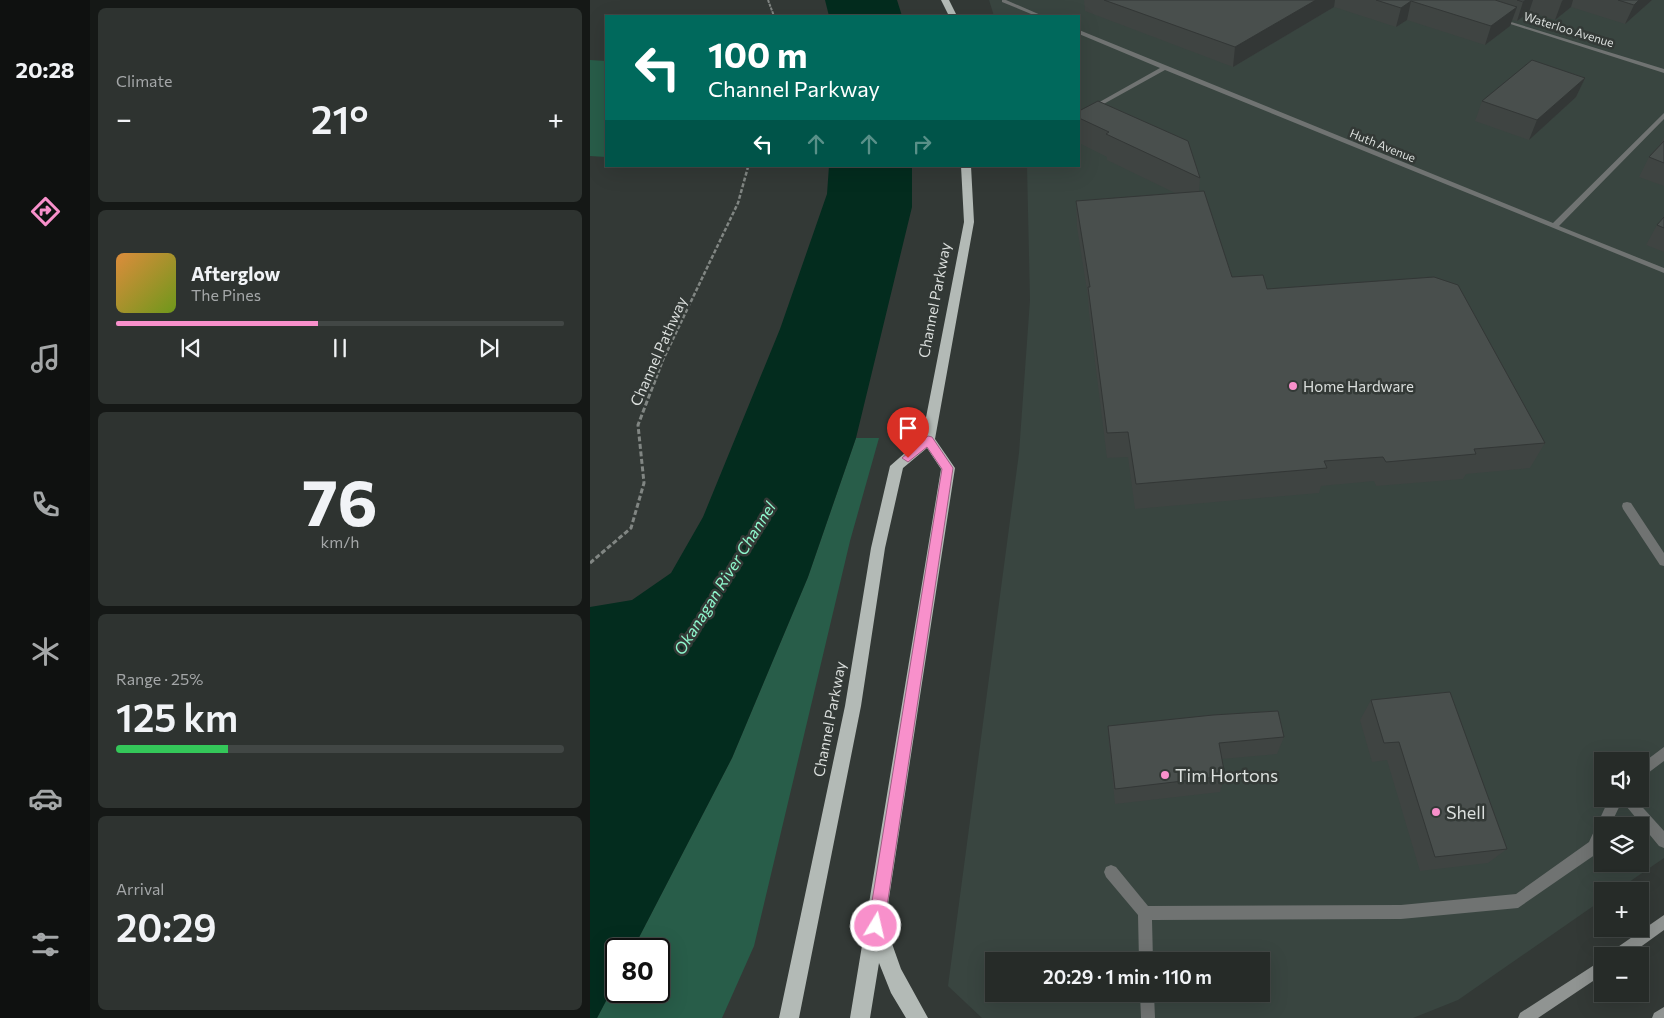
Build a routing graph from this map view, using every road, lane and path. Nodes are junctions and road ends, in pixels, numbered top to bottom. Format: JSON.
{"nodes":[{"id":1,"x":768,"y":0,"type":"edge"},
{"id":2,"x":945,"y":0,"type":"edge"},
{"id":3,"x":1004,"y":1,"type":"edge"},
{"id":4,"x":774,"y":15,"type":"edge"},
{"id":5,"x":952,"y":15,"type":"edge"},
{"id":6,"x":1038,"y":15,"type":"edge"},
{"id":7,"x":1496,"y":18,"type":"edge"},
{"id":8,"x":1080,"y":32,"type":"edge"},
{"id":9,"x":1165,"y":68,"type":"junction"},
{"id":10,"x":1664,"y":71,"type":"edge"},
{"id":11,"x":1098,"y":105,"type":"edge"},
{"id":12,"x":1664,"y":115,"type":"edge"},
{"id":13,"x":748,"y":167,"type":"edge"},
{"id":14,"x":966,"y":167,"type":"edge"},
{"id":15,"x":1554,"y":227,"type":"junction"},
{"id":16,"x":1664,"y":271,"type":"edge"},
{"id":17,"x":928,"y":440,"type":"junction"},
{"id":18,"x":1627,"y":506,"type":"dead end"},
{"id":19,"x":1664,"y":562,"type":"edge"},
{"id":20,"x":590,"y":563,"type":"edge"},
{"id":21,"x":1664,"y":753,"type":"edge"},
{"id":22,"x":1649,"y":766,"type":"edge"},
{"id":23,"x":1634,"y":807,"type":"edge"},
{"id":24,"x":1664,"y":841,"type":"edge"},
{"id":25,"x":1594,"y":847,"type":"edge"},
{"id":26,"x":1111,"y":872,"type":"dead end"},
{"id":27,"x":1144,"y":914,"type":"junction"},
{"id":28,"x":1664,"y":922,"type":"edge"},
{"id":29,"x":876,"y":926,"type":"junction"},
{"id":30,"x":1629,"y":947,"type":"edge"},
{"id":31,"x":1146,"y":952,"type":"edge"},
{"id":32,"x":1594,"y":972,"type":"edge"},
{"id":33,"x":1147,"y":1002,"type":"edge"},
{"id":34,"x":1664,"y":1014,"type":"edge"},
{"id":35,"x":789,"y":1018,"type":"edge"},
{"id":36,"x":860,"y":1018,"type":"edge"},
{"id":37,"x":918,"y":1018,"type":"edge"},
{"id":38,"x":1148,"y":1018,"type":"edge"},
{"id":39,"x":1525,"y":1018,"type":"edge"},
{"id":40,"x":1659,"y":1018,"type":"edge"}],
"edges":[{"from":1,"to":4,"type":"path"},
{"from":2,"to":5,"type":"highway"},
{"from":3,"to":6,"type":"street"},
{"from":7,"to":10,"type":"street","name":"Waterloo Avenue"},
{"from":8,"to":9,"type":"street","name":"Huth Avenue"},
{"from":9,"to":11,"type":"street"},
{"from":9,"to":15,"type":"street","name":"Huth Avenue"},
{"from":12,"to":15,"type":"street"},
{"from":13,"to":20,"type":"path","name":"Channel Pathway"},
{"from":14,"to":17,"type":"highway","name":"Channel Parkway"},
{"from":15,"to":16,"type":"street","name":"Huth Avenue"},
{"from":17,"to":29,"type":"highway"},
{"from":17,"to":35,"type":"highway","name":"Channel Parkway"},
{"from":18,"to":19,"type":"street"},
{"from":21,"to":22,"type":"street"},
{"from":23,"to":24,"type":"street"},
{"from":25,"to":27,"type":"street"},
{"from":26,"to":27,"type":"street"},
{"from":27,"to":31,"type":"street"},
{"from":28,"to":30,"type":"main road"},
{"from":29,"to":36,"type":"highway"},
{"from":29,"to":37,"type":"highway"},
{"from":32,"to":39,"type":"main road"},
{"from":33,"to":38,"type":"street"},
{"from":34,"to":40,"type":"main road"}]}
